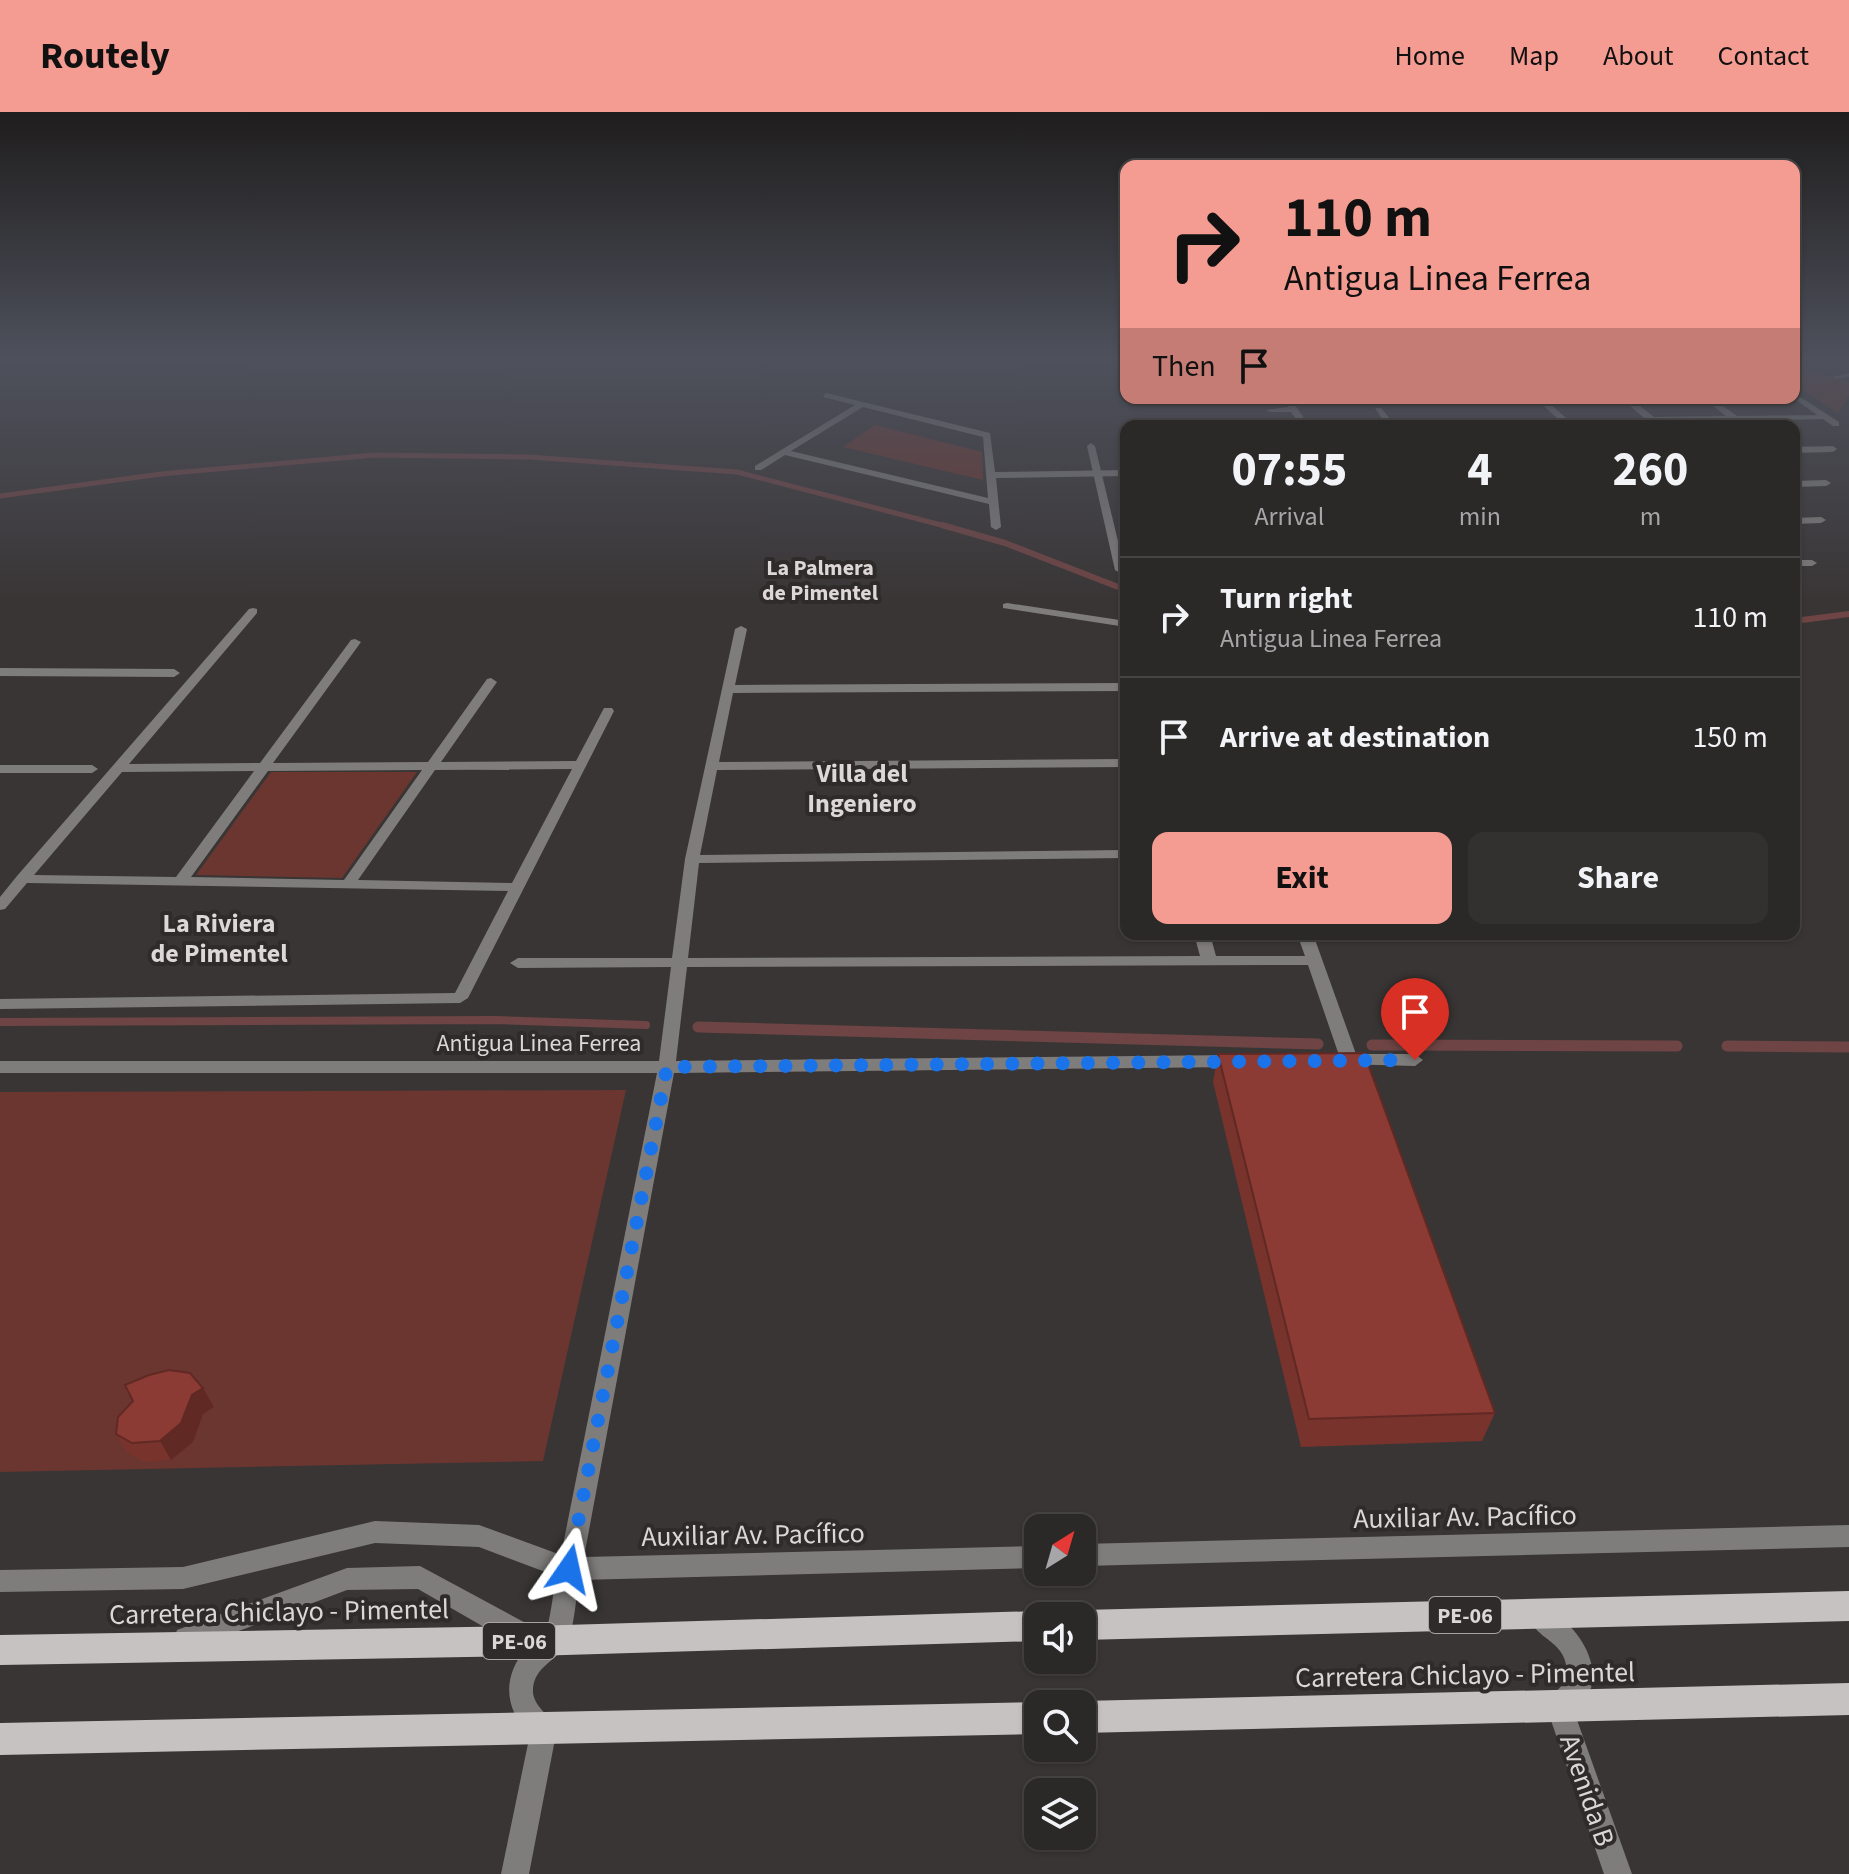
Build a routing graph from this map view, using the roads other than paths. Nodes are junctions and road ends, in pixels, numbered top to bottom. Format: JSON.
{"nodes":[{"id":1,"x":801,"y":441,"type":"edge"},
{"id":2,"x":988,"y":441,"type":"edge"},
{"id":3,"x":1091,"y":446,"type":"dead end"},
{"id":4,"x":1833,"y":449,"type":"dead end"},
{"id":5,"x":1800,"y":450,"type":"edge"},
{"id":6,"x":784,"y":452,"type":"junction"},
{"id":7,"x":758,"y":468,"type":"dead end"},
{"id":8,"x":1097,"y":473,"type":"junction"},
{"id":9,"x":1120,"y":473,"type":"edge"},
{"id":10,"x":991,"y":475,"type":"junction"},
{"id":11,"x":1826,"y":483,"type":"dead end"},
{"id":12,"x":1800,"y":484,"type":"edge"},
{"id":13,"x":994,"y":502,"type":"junction"},
{"id":14,"x":1821,"y":520,"type":"dead end"},
{"id":15,"x":1800,"y":521,"type":"edge"},
{"id":16,"x":996,"y":527,"type":"dead end"},
{"id":17,"x":1120,"y":549,"type":"edge"},
{"id":18,"x":1800,"y":563,"type":"edge"},
{"id":19,"x":1812,"y":563,"type":"dead end"},
{"id":20,"x":1120,"y":570,"type":"dead end"},
{"id":21,"x":1007,"y":606,"type":"dead end"},
{"id":22,"x":253,"y":611,"type":"dead end"},
{"id":23,"x":1120,"y":625,"type":"edge"},
{"id":24,"x":741,"y":629,"type":"dead end"},
{"id":25,"x":355,"y":642,"type":"dead end"},
{"id":26,"x":0,"y":672,"type":"edge"},
{"id":27,"x":174,"y":673,"type":"dead end"},
{"id":28,"x":491,"y":682,"type":"dead end"},
{"id":29,"x":1120,"y":687,"type":"edge"},
{"id":30,"x":729,"y":689,"type":"junction"},
{"id":31,"x":608,"y":711,"type":"dead end"},
{"id":32,"x":1120,"y":763,"type":"edge"},
{"id":33,"x":580,"y":765,"type":"junction"},
{"id":34,"x":432,"y":766,"type":"junction"},
{"id":35,"x":713,"y":766,"type":"junction"},
{"id":36,"x":262,"y":767,"type":"junction"},
{"id":37,"x":117,"y":768,"type":"junction"},
{"id":38,"x":0,"y":769,"type":"edge"},
{"id":39,"x":92,"y":769,"type":"dead end"},
{"id":40,"x":1120,"y":854,"type":"edge"},
{"id":41,"x":692,"y":859,"type":"junction"},
{"id":42,"x":22,"y":879,"type":"junction"},
{"id":43,"x":181,"y":881,"type":"junction"},
{"id":44,"x":348,"y":884,"type":"junction"},
{"id":45,"x":518,"y":887,"type":"junction"},
{"id":46,"x":0,"y":906,"type":"edge"},
{"id":47,"x":1204,"y":940,"type":"edge"},
{"id":48,"x":1307,"y":940,"type":"edge"},
{"id":49,"x":1209,"y":961,"type":"junction"},
{"id":50,"x":1304,"y":961,"type":"dead end"},
{"id":51,"x":518,"y":963,"type":"dead end"},
{"id":52,"x":679,"y":963,"type":"junction"},
{"id":53,"x":0,"y":1004,"type":"edge"},
{"id":54,"x":1415,"y":1060,"type":"dead end"},
{"id":55,"x":1255,"y":1061,"type":"edge"},
{"id":56,"x":0,"y":1067,"type":"edge"},
{"id":57,"x":667,"y":1067,"type":"junction"},
{"id":58,"x":1849,"y":1536,"type":"edge"},
{"id":59,"x":1096,"y":1555,"type":"edge"},
{"id":60,"x":1024,"y":1557,"type":"edge"},
{"id":61,"x":569,"y":1569,"type":"junction"},
{"id":62,"x":0,"y":1581,"type":"edge"},
{"id":63,"x":1849,"y":1606,"type":"edge"},
{"id":64,"x":1532,"y":1613,"type":"junction"},
{"id":65,"x":1096,"y":1625,"type":"edge"},
{"id":66,"x":1024,"y":1626,"type":"edge"},
{"id":67,"x":544,"y":1640,"type":"junction"},
{"id":68,"x":166,"y":1646,"type":"junction"},
{"id":69,"x":0,"y":1650,"type":"edge"},
{"id":70,"x":1849,"y":1699,"type":"edge"},
{"id":71,"x":1559,"y":1706,"type":"junction"},
{"id":72,"x":1096,"y":1717,"type":"edge"},
{"id":73,"x":1024,"y":1718,"type":"edge"},
{"id":74,"x":544,"y":1729,"type":"junction"},
{"id":75,"x":0,"y":1739,"type":"edge"},
{"id":76,"x":515,"y":1874,"type":"edge"},
{"id":77,"x":1618,"y":1874,"type":"edge"}],
"edges":[{"from":1,"to":6,"type":"street"},
{"from":2,"to":10,"type":"street"},
{"from":3,"to":8,"type":"street"},
{"from":4,"to":5,"type":"street"},
{"from":6,"to":7,"type":"street"},
{"from":6,"to":13,"type":"street"},
{"from":8,"to":9,"type":"street"},
{"from":8,"to":10,"type":"street"},
{"from":8,"to":17,"type":"street"},
{"from":10,"to":13,"type":"street"},
{"from":11,"to":12,"type":"street"},
{"from":13,"to":16,"type":"street"},
{"from":14,"to":15,"type":"street"},
{"from":17,"to":20,"type":"street"},
{"from":18,"to":19,"type":"street"},
{"from":21,"to":23,"type":"street"},
{"from":22,"to":37,"type":"street"},
{"from":24,"to":30,"type":"street"},
{"from":25,"to":36,"type":"street"},
{"from":26,"to":27,"type":"street"},
{"from":28,"to":34,"type":"street"},
{"from":29,"to":30,"type":"street"},
{"from":30,"to":35,"type":"street"},
{"from":31,"to":33,"type":"street"},
{"from":32,"to":35,"type":"street"},
{"from":33,"to":34,"type":"street"},
{"from":33,"to":45,"type":"street"},
{"from":34,"to":36,"type":"street"},
{"from":34,"to":44,"type":"street"},
{"from":35,"to":41,"type":"street"},
{"from":36,"to":37,"type":"street"},
{"from":36,"to":43,"type":"street"},
{"from":37,"to":42,"type":"street"},
{"from":38,"to":39,"type":"street"},
{"from":40,"to":41,"type":"street"},
{"from":41,"to":52,"type":"street"},
{"from":42,"to":43,"type":"street"},
{"from":42,"to":46,"type":"street"},
{"from":43,"to":44,"type":"street"},
{"from":44,"to":45,"type":"street"},
{"from":45,"to":53,"type":"street"},
{"from":47,"to":49,"type":"street"},
{"from":48,"to":54,"type":"street"},
{"from":49,"to":50,"type":"street"},
{"from":49,"to":52,"type":"street"},
{"from":51,"to":52,"type":"street"},
{"from":52,"to":57,"type":"street"},
{"from":55,"to":57,"type":"street","name":"Antigua Linea Ferrea"},
{"from":56,"to":57,"type":"street","name":"Antigua Linea Ferrea"},
{"from":57,"to":61,"type":"street"},
{"from":58,"to":59,"type":"street","name":"Auxiliar Av. Pacífico"},
{"from":60,"to":61,"type":"street","name":"Auxiliar Av. Pacífico"},
{"from":61,"to":62,"type":"street","name":"Auxiliar Av. Pacífico"},
{"from":61,"to":67,"type":"street"},
{"from":63,"to":64,"type":"main road","number":"PE-06"},
{"from":64,"to":65,"type":"main road","number":"PE-06"},
{"from":64,"to":71,"type":"street"},
{"from":66,"to":67,"type":"main road","name":"Carretera Chiclayo - Pimentel","number":"PE-06"},
{"from":67,"to":68,"type":"main road","name":"Carretera Chiclayo - Pimentel","number":"PE-06"},
{"from":67,"to":68,"type":"street"},
{"from":67,"to":74,"type":"street"},
{"from":68,"to":69,"type":"main road","name":"Carretera Chiclayo - Pimentel","number":"PE-06"},
{"from":70,"to":71,"type":"main road","name":"Carretera Chiclayo - Pimentel"},
{"from":71,"to":72,"type":"main road","name":"Carretera Chiclayo - Pimentel"},
{"from":71,"to":77,"type":"street","name":"Avenida B"},
{"from":73,"to":74,"type":"main road"},
{"from":74,"to":75,"type":"main road"},
{"from":74,"to":76,"type":"street"}]}
